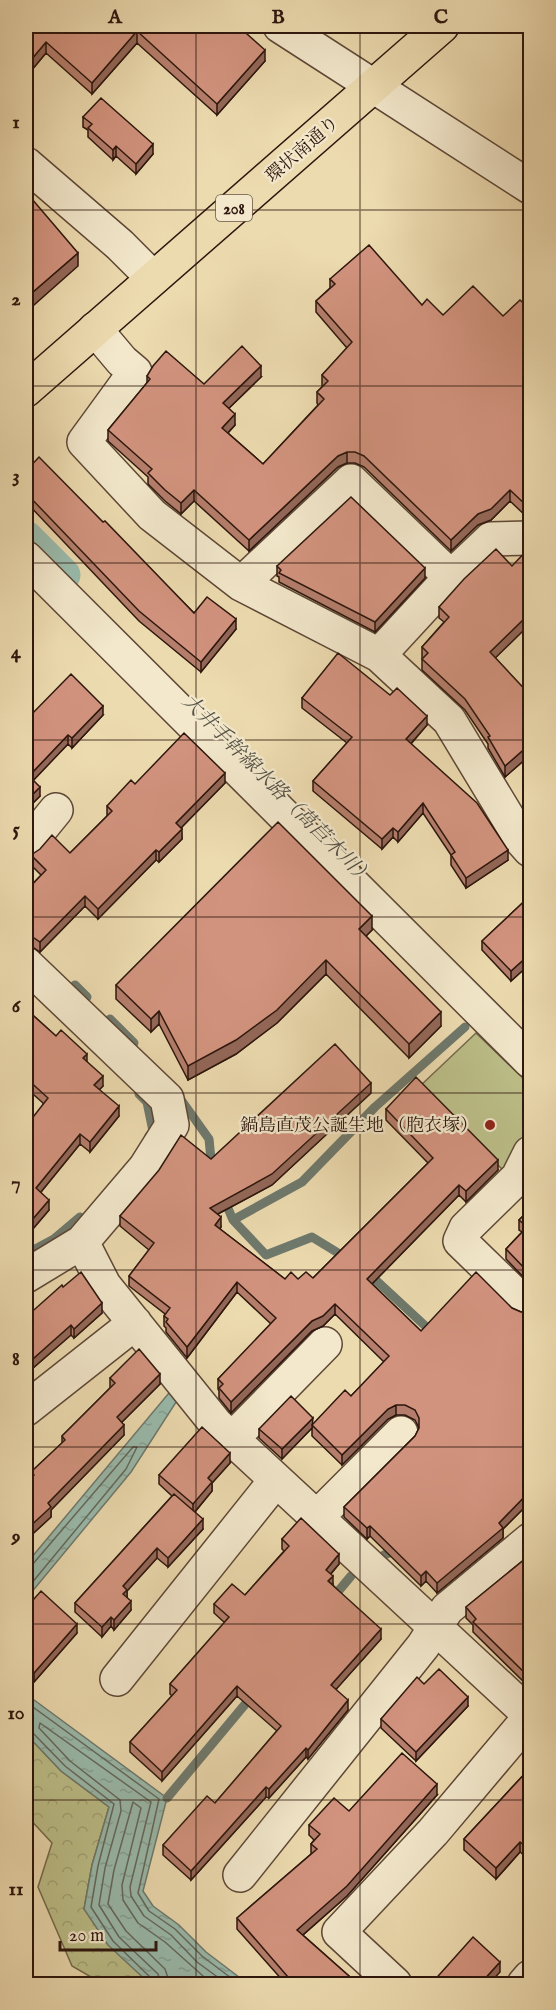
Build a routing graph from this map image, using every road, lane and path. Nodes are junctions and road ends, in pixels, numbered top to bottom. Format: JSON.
{"nodes":[{"id":1,"x":280,"y":26,"type":"edge"},
{"id":2,"x":442,"y":26,"type":"edge"},
{"id":3,"x":372,"y":87,"type":"junction"},
{"id":4,"x":26,"y":164,"type":"edge"},
{"id":5,"x":531,"y":187,"type":"edge"},
{"id":6,"x":153,"y":278,"type":"junction"},
{"id":7,"x":95,"y":329,"type":"junction"},
{"id":8,"x":26,"y":390,"type":"edge"},
{"id":9,"x":531,"y":538,"type":"edge"},
{"id":10,"x":26,"y":558,"type":"edge"},
{"id":11,"x":451,"y":577,"type":"junction"},
{"id":12,"x":241,"y":584,"type":"junction"},
{"id":13,"x":379,"y":656,"type":"junction"},
{"id":14,"x":56,"y":810,"type":"dead end"},
{"id":15,"x":26,"y":847,"type":"edge"},
{"id":16,"x":531,"y":850,"type":"edge"},
{"id":17,"x":26,"y":964,"type":"edge"},
{"id":18,"x":531,"y":1061,"type":"edge"},
{"id":19,"x":531,"y":1153,"type":"edge"},
{"id":20,"x":82,"y":1242,"type":"junction"},
{"id":21,"x":26,"y":1276,"type":"edge"},
{"id":22,"x":525,"y":1304,"type":"dead end"},
{"id":23,"x":135,"y":1323,"type":"junction"},
{"id":24,"x":325,"y":1344,"type":"dead end"},
{"id":25,"x":26,"y":1409,"type":"edge"},
{"id":26,"x":401,"y":1433,"type":"dead end"},
{"id":27,"x":232,"y":1439,"type":"junction"},
{"id":28,"x":276,"y":1480,"type":"junction"},
{"id":29,"x":316,"y":1518,"type":"junction"},
{"id":30,"x":531,"y":1540,"type":"edge"},
{"id":31,"x":433,"y":1627,"type":"junction"},
{"id":32,"x":117,"y":1678,"type":"dead end"},
{"id":33,"x":531,"y":1716,"type":"edge"},
{"id":34,"x":240,"y":1875,"type":"dead end"},
{"id":35,"x":531,"y":1977,"type":"edge"},
{"id":36,"x":395,"y":1984,"type":"edge"},
{"id":37,"x":524,"y":1984,"type":"edge"}],
"edges":[{"from":1,"to":3,"type":"street"},
{"from":2,"to":3,"type":"highway","name":"環状南通り","number":"208"},
{"from":3,"to":5,"type":"street"},
{"from":3,"to":6,"type":"highway","name":"環状南通り","number":"208"},
{"from":4,"to":6,"type":"street"},
{"from":6,"to":7,"type":"highway","name":"環状南通り","number":"208"},
{"from":7,"to":8,"type":"highway","name":"環状南通り","number":"208"},
{"from":7,"to":12,"type":"street"},
{"from":9,"to":11,"type":"street"},
{"from":10,"to":18,"type":"street"},
{"from":11,"to":12,"type":"street"},
{"from":11,"to":13,"type":"street"},
{"from":12,"to":13,"type":"street"},
{"from":13,"to":16,"type":"street"},
{"from":14,"to":15,"type":"street"},
{"from":17,"to":20,"type":"street"},
{"from":19,"to":22,"type":"street"},
{"from":20,"to":21,"type":"street"},
{"from":20,"to":23,"type":"street"},
{"from":23,"to":25,"type":"street"},
{"from":23,"to":27,"type":"street"},
{"from":24,"to":27,"type":"street"},
{"from":26,"to":29,"type":"street"},
{"from":27,"to":28,"type":"street"},
{"from":28,"to":29,"type":"street"},
{"from":28,"to":32,"type":"street"},
{"from":29,"to":31,"type":"street"},
{"from":30,"to":31,"type":"street"},
{"from":31,"to":33,"type":"street"},
{"from":31,"to":34,"type":"street"},
{"from":33,"to":36,"type":"street"},
{"from":35,"to":37,"type":"street"}]}
